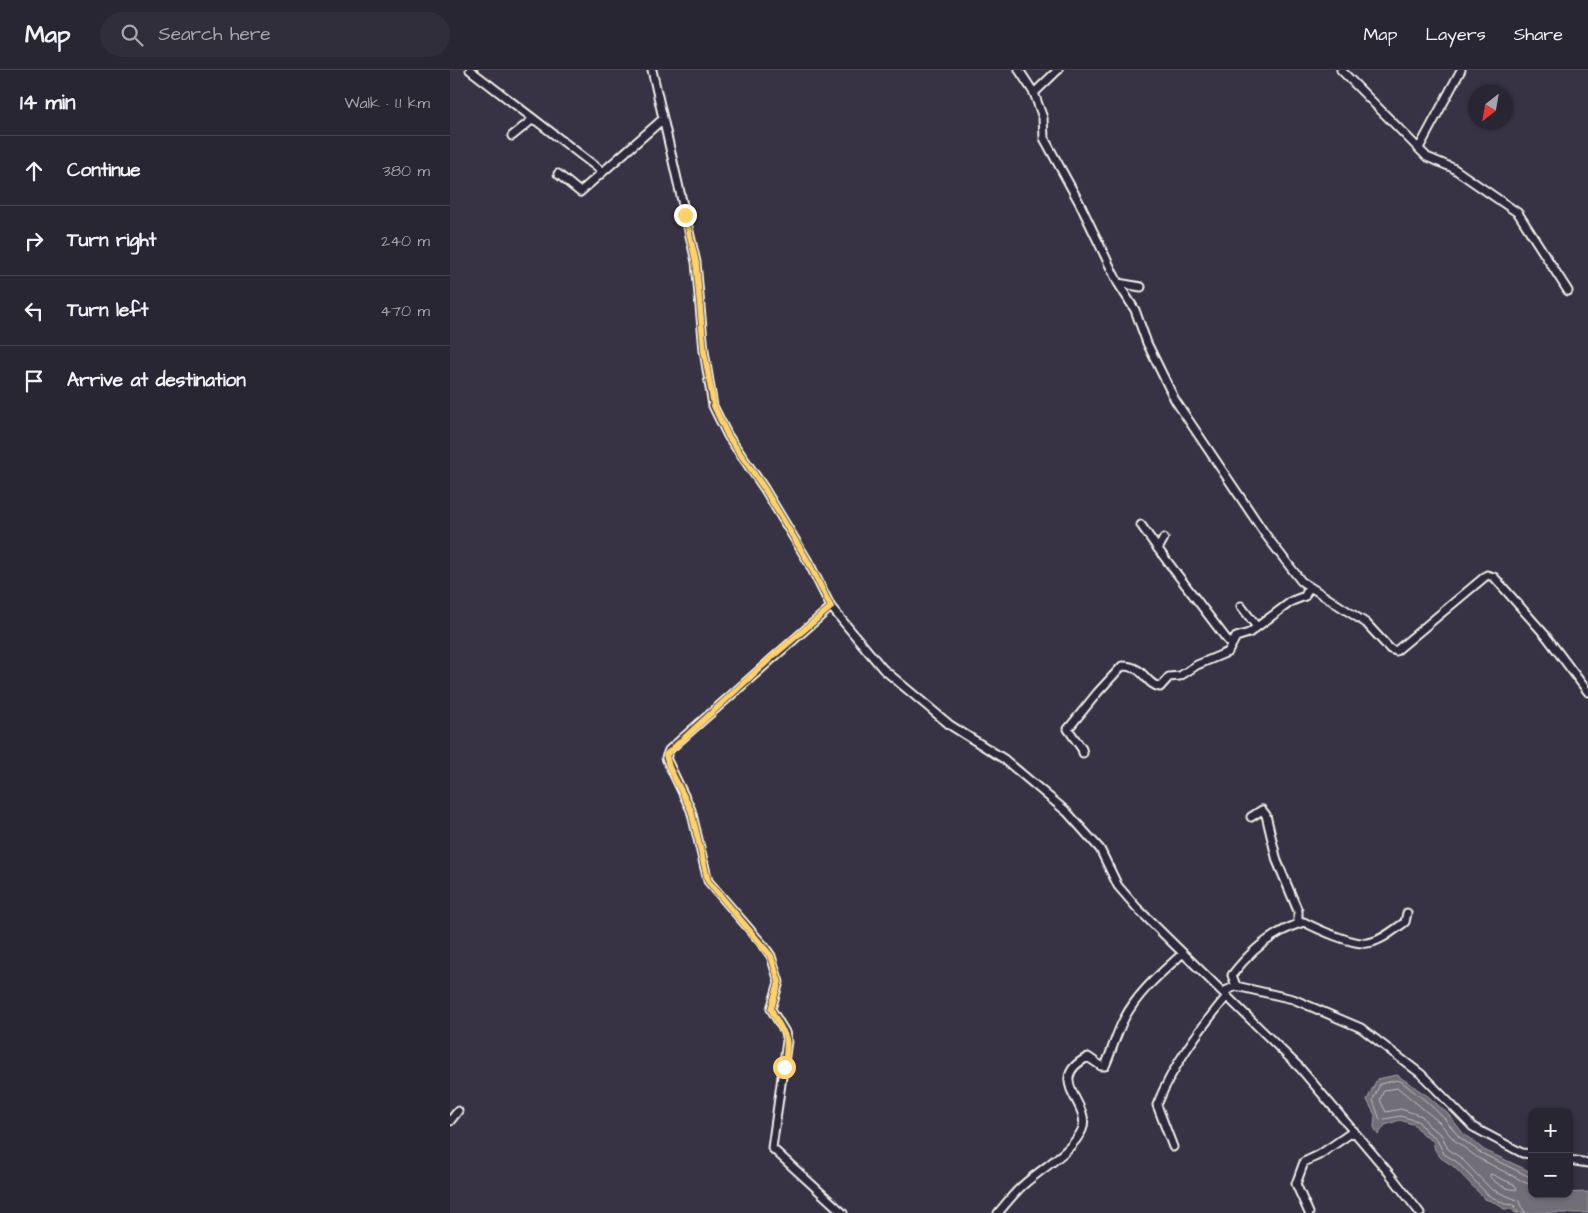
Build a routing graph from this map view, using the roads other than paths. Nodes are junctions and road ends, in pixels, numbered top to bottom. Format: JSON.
{"nodes":[{"id":1,"x":470,"y":70,"type":"edge"},
{"id":2,"x":652,"y":70,"type":"edge"},
{"id":3,"x":1019,"y":70,"type":"edge"},
{"id":4,"x":1058,"y":70,"type":"edge"},
{"id":5,"x":1341,"y":70,"type":"edge"},
{"id":6,"x":1461,"y":70,"type":"edge"},
{"id":7,"x":1034,"y":93,"type":"junction"},
{"id":8,"x":534,"y":119,"type":"junction"},
{"id":9,"x":663,"y":119,"type":"junction"},
{"id":10,"x":512,"y":136,"type":"dead end"},
{"id":11,"x":1420,"y":148,"type":"junction"},
{"id":12,"x":603,"y":172,"type":"junction"},
{"id":13,"x":558,"y":174,"type":"dead end"},
{"id":14,"x":1118,"y":283,"type":"junction"},
{"id":15,"x":1141,"y":287,"type":"dead end"},
{"id":16,"x":1568,"y":291,"type":"dead end"},
{"id":17,"x":1141,"y":525,"type":"dead end"},
{"id":18,"x":1164,"y":538,"type":"dead end"},
{"id":19,"x":1158,"y":549,"type":"junction"},
{"id":20,"x":1309,"y":586,"type":"junction"},
{"id":21,"x":1242,"y":606,"type":"dead end"},
{"id":22,"x":831,"y":607,"type":"junction"},
{"id":23,"x":1257,"y":627,"type":"junction"},
{"id":24,"x":1231,"y":645,"type":"junction"},
{"id":25,"x":1588,"y":692,"type":"edge"},
{"id":26,"x":1082,"y":753,"type":"dead end"},
{"id":27,"x":1252,"y":817,"type":"dead end"},
{"id":28,"x":1408,"y":913,"type":"dead end"},
{"id":29,"x":1298,"y":924,"type":"junction"},
{"id":30,"x":1183,"y":953,"type":"junction"},
{"id":31,"x":1236,"y":986,"type":"junction"},
{"id":32,"x":1225,"y":994,"type":"junction"},
{"id":33,"x":458,"y":1111,"type":"dead end"},
{"id":34,"x":450,"y":1120,"type":"edge"},
{"id":35,"x":1354,"y":1131,"type":"junction"},
{"id":36,"x":1173,"y":1147,"type":"dead end"},
{"id":37,"x":1528,"y":1154,"type":"edge"},
{"id":38,"x":1573,"y":1161,"type":"edge"},
{"id":39,"x":1588,"y":1164,"type":"edge"},
{"id":40,"x":843,"y":1213,"type":"edge"},
{"id":41,"x":998,"y":1213,"type":"edge"},
{"id":42,"x":1309,"y":1213,"type":"edge"},
{"id":43,"x":1420,"y":1213,"type":"edge"}],
"edges":[{"from":1,"to":8,"type":"street"},
{"from":2,"to":9,"type":"street"},
{"from":3,"to":7,"type":"street"},
{"from":4,"to":7,"type":"street"},
{"from":5,"to":11,"type":"street"},
{"from":6,"to":11,"type":"street"},
{"from":7,"to":14,"type":"street"},
{"from":8,"to":10,"type":"street"},
{"from":8,"to":12,"type":"street"},
{"from":9,"to":12,"type":"street"},
{"from":9,"to":22,"type":"street"},
{"from":11,"to":16,"type":"street"},
{"from":12,"to":13,"type":"street"},
{"from":14,"to":15,"type":"street"},
{"from":14,"to":20,"type":"street"},
{"from":17,"to":19,"type":"street"},
{"from":18,"to":19,"type":"street"},
{"from":19,"to":24,"type":"street"},
{"from":20,"to":23,"type":"street"},
{"from":20,"to":25,"type":"street"},
{"from":21,"to":23,"type":"street"},
{"from":22,"to":30,"type":"street"},
{"from":22,"to":40,"type":"street"},
{"from":23,"to":24,"type":"street"},
{"from":24,"to":26,"type":"street"},
{"from":27,"to":29,"type":"street"},
{"from":28,"to":29,"type":"street"},
{"from":29,"to":31,"type":"street"},
{"from":30,"to":32,"type":"street"},
{"from":30,"to":41,"type":"street"},
{"from":31,"to":32,"type":"street"},
{"from":31,"to":37,"type":"street"},
{"from":32,"to":35,"type":"street"},
{"from":32,"to":36,"type":"street"},
{"from":33,"to":34,"type":"street"},
{"from":35,"to":42,"type":"street"},
{"from":35,"to":43,"type":"street"},
{"from":38,"to":39,"type":"street"}]}
